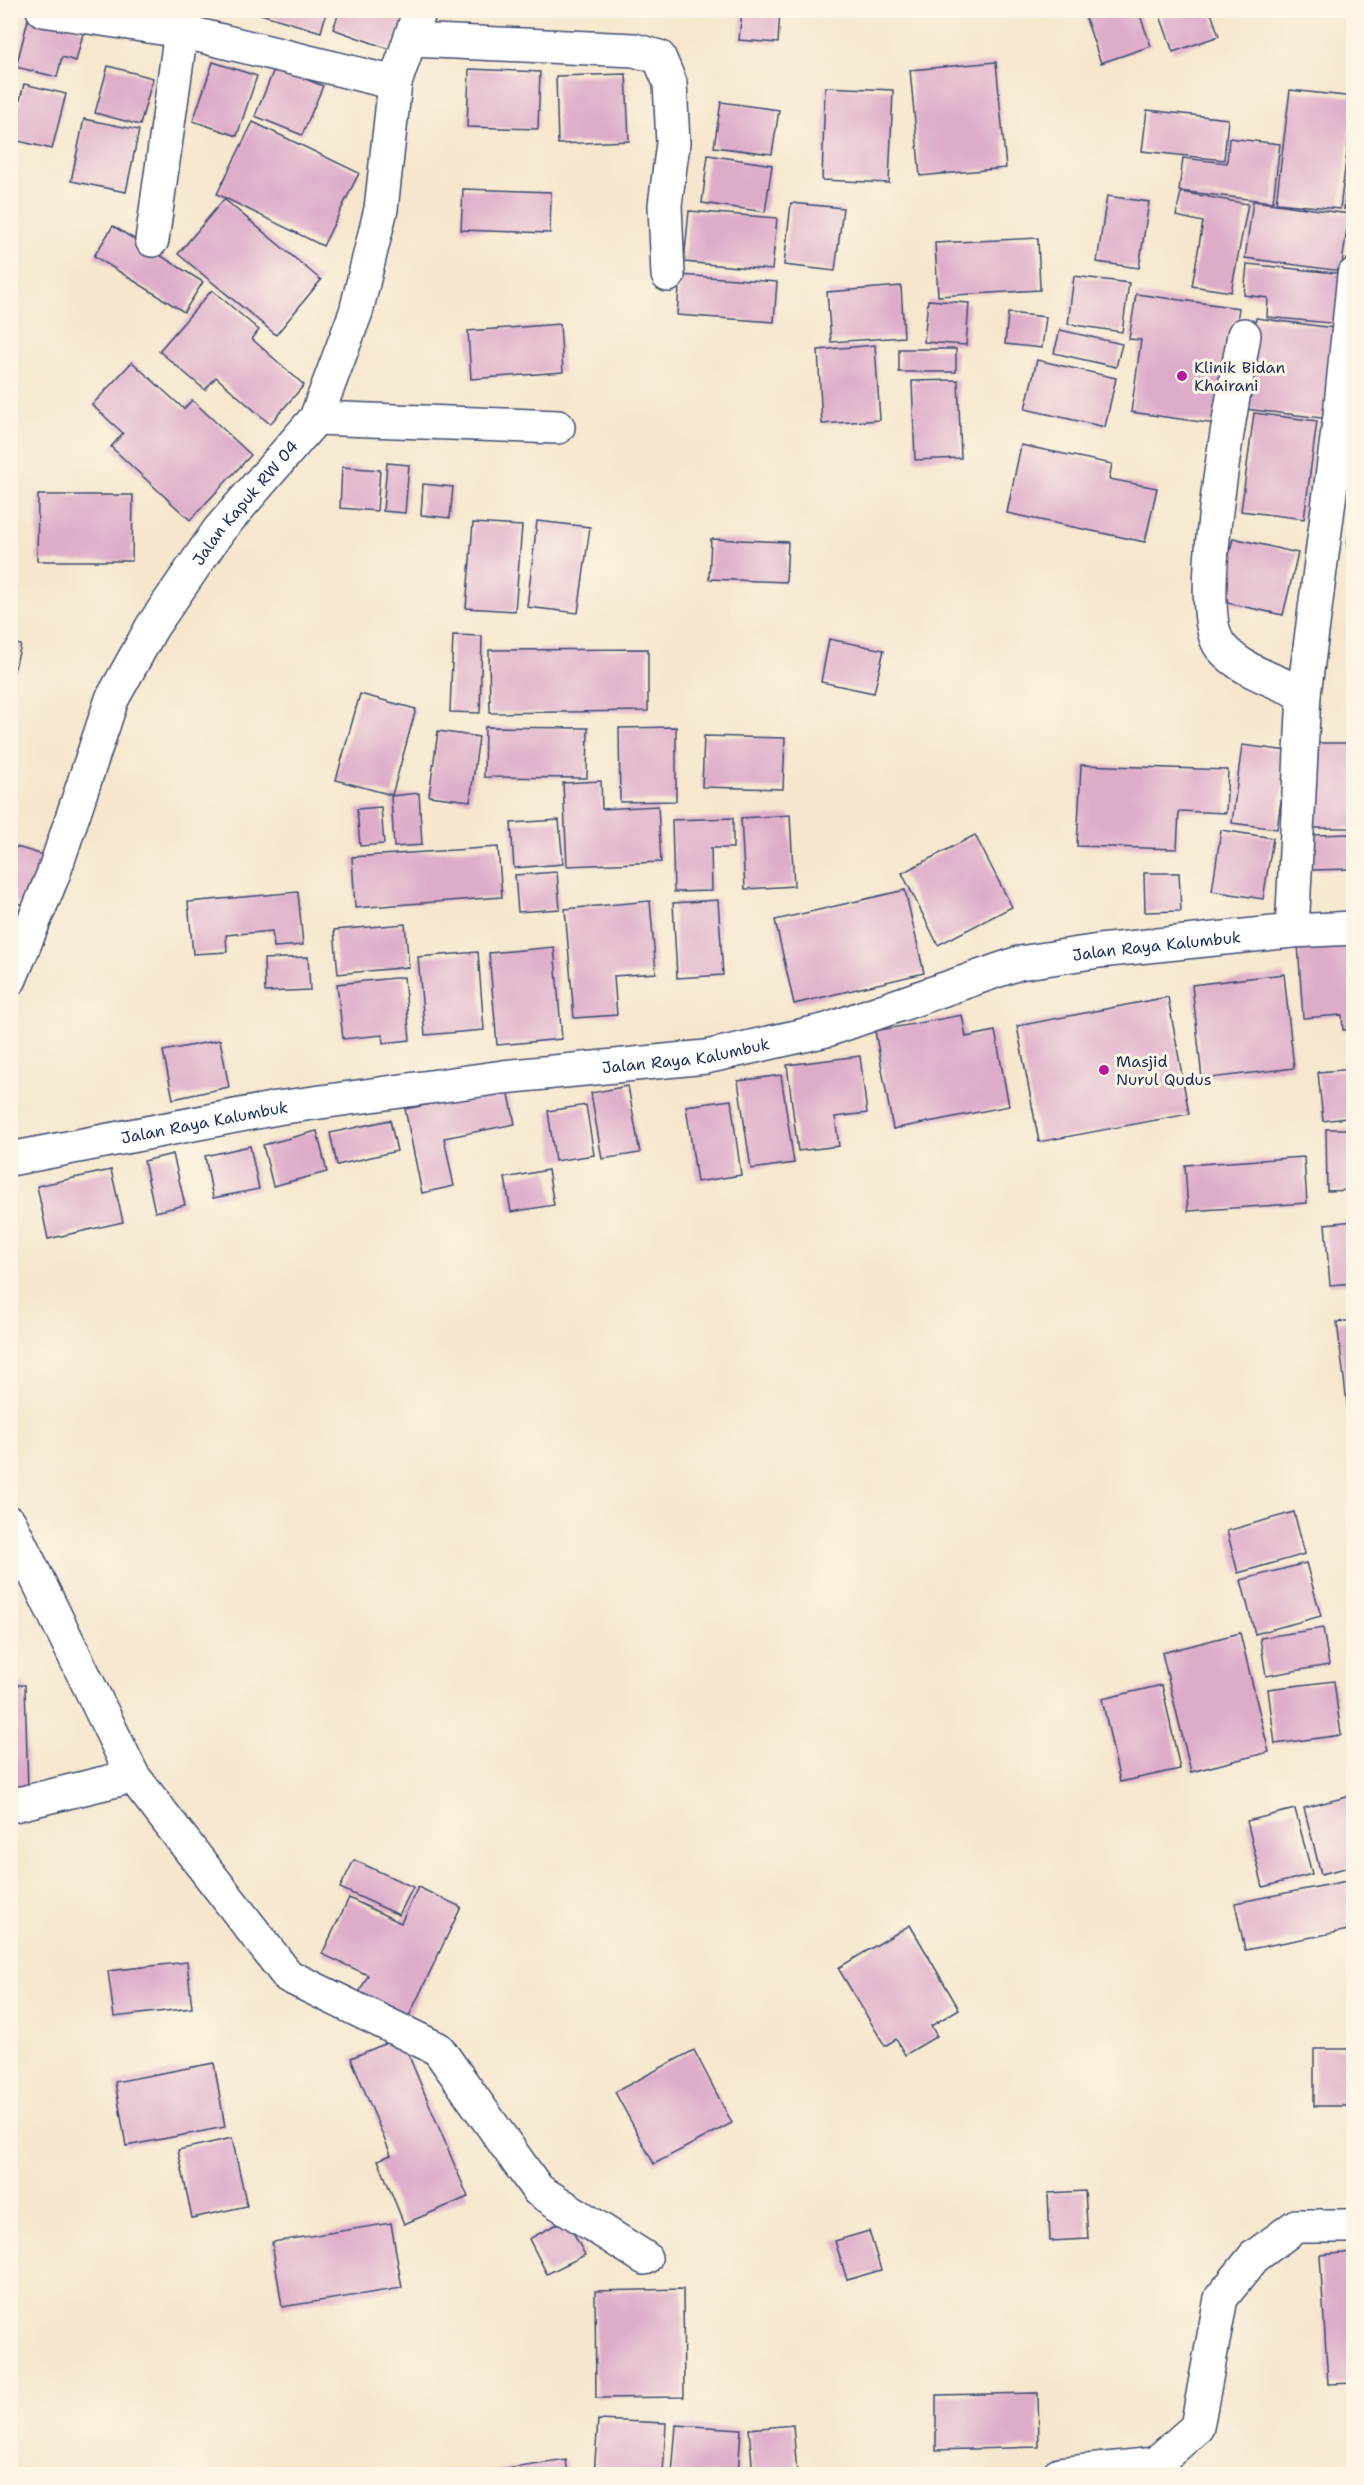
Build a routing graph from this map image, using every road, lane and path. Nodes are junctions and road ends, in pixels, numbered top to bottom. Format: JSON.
{"nodes":[{"id":1,"x":43,"y":10,"type":"edge"},
{"id":2,"x":184,"y":21,"type":"edge"},
{"id":3,"x":415,"y":25,"type":"edge"},
{"id":4,"x":395,"y":83,"type":"junction"},
{"id":5,"x":152,"y":240,"type":"dead end"},
{"id":6,"x":668,"y":275,"type":"dead end"},
{"id":7,"x":1353,"y":275,"type":"edge"},
{"id":8,"x":1244,"y":335,"type":"dead end"},
{"id":9,"x":316,"y":418,"type":"junction"},
{"id":10,"x":558,"y":427,"type":"dead end"},
{"id":11,"x":1305,"y":694,"type":"junction"},
{"id":12,"x":1353,"y":928,"type":"edge"},
{"id":13,"x":1292,"y":931,"type":"junction"},
{"id":14,"x":10,"y":979,"type":"edge"},
{"id":15,"x":10,"y":1159,"type":"edge"},
{"id":16,"x":10,"y":1522,"type":"edge"},
{"id":17,"x":133,"y":1776,"type":"junction"},
{"id":18,"x":10,"y":1806,"type":"edge"},
{"id":19,"x":1353,"y":2226,"type":"edge"},
{"id":20,"x":645,"y":2258,"type":"dead end"},
{"id":21,"x":1059,"y":2475,"type":"edge"}],
"edges":[{"from":1,"to":2,"type":"street"},
{"from":2,"to":4,"type":"street"},
{"from":2,"to":5,"type":"street"},
{"from":3,"to":4,"type":"street","name":"Jalan Kapuk RW 04"},
{"from":3,"to":6,"type":"street"},
{"from":4,"to":9,"type":"street","name":"Jalan Kapuk RW 04"},
{"from":7,"to":11,"type":"street"},
{"from":8,"to":11,"type":"street"},
{"from":9,"to":10,"type":"street"},
{"from":9,"to":14,"type":"street","name":"Jalan Kapuk RW 04"},
{"from":11,"to":13,"type":"street"},
{"from":12,"to":13,"type":"street","name":"Jalan Raya Kalumbuk"},
{"from":13,"to":15,"type":"street","name":"Jalan Raya Kalumbuk"},
{"from":16,"to":17,"type":"street"},
{"from":17,"to":18,"type":"street"},
{"from":17,"to":20,"type":"street"},
{"from":19,"to":21,"type":"street"}]}
